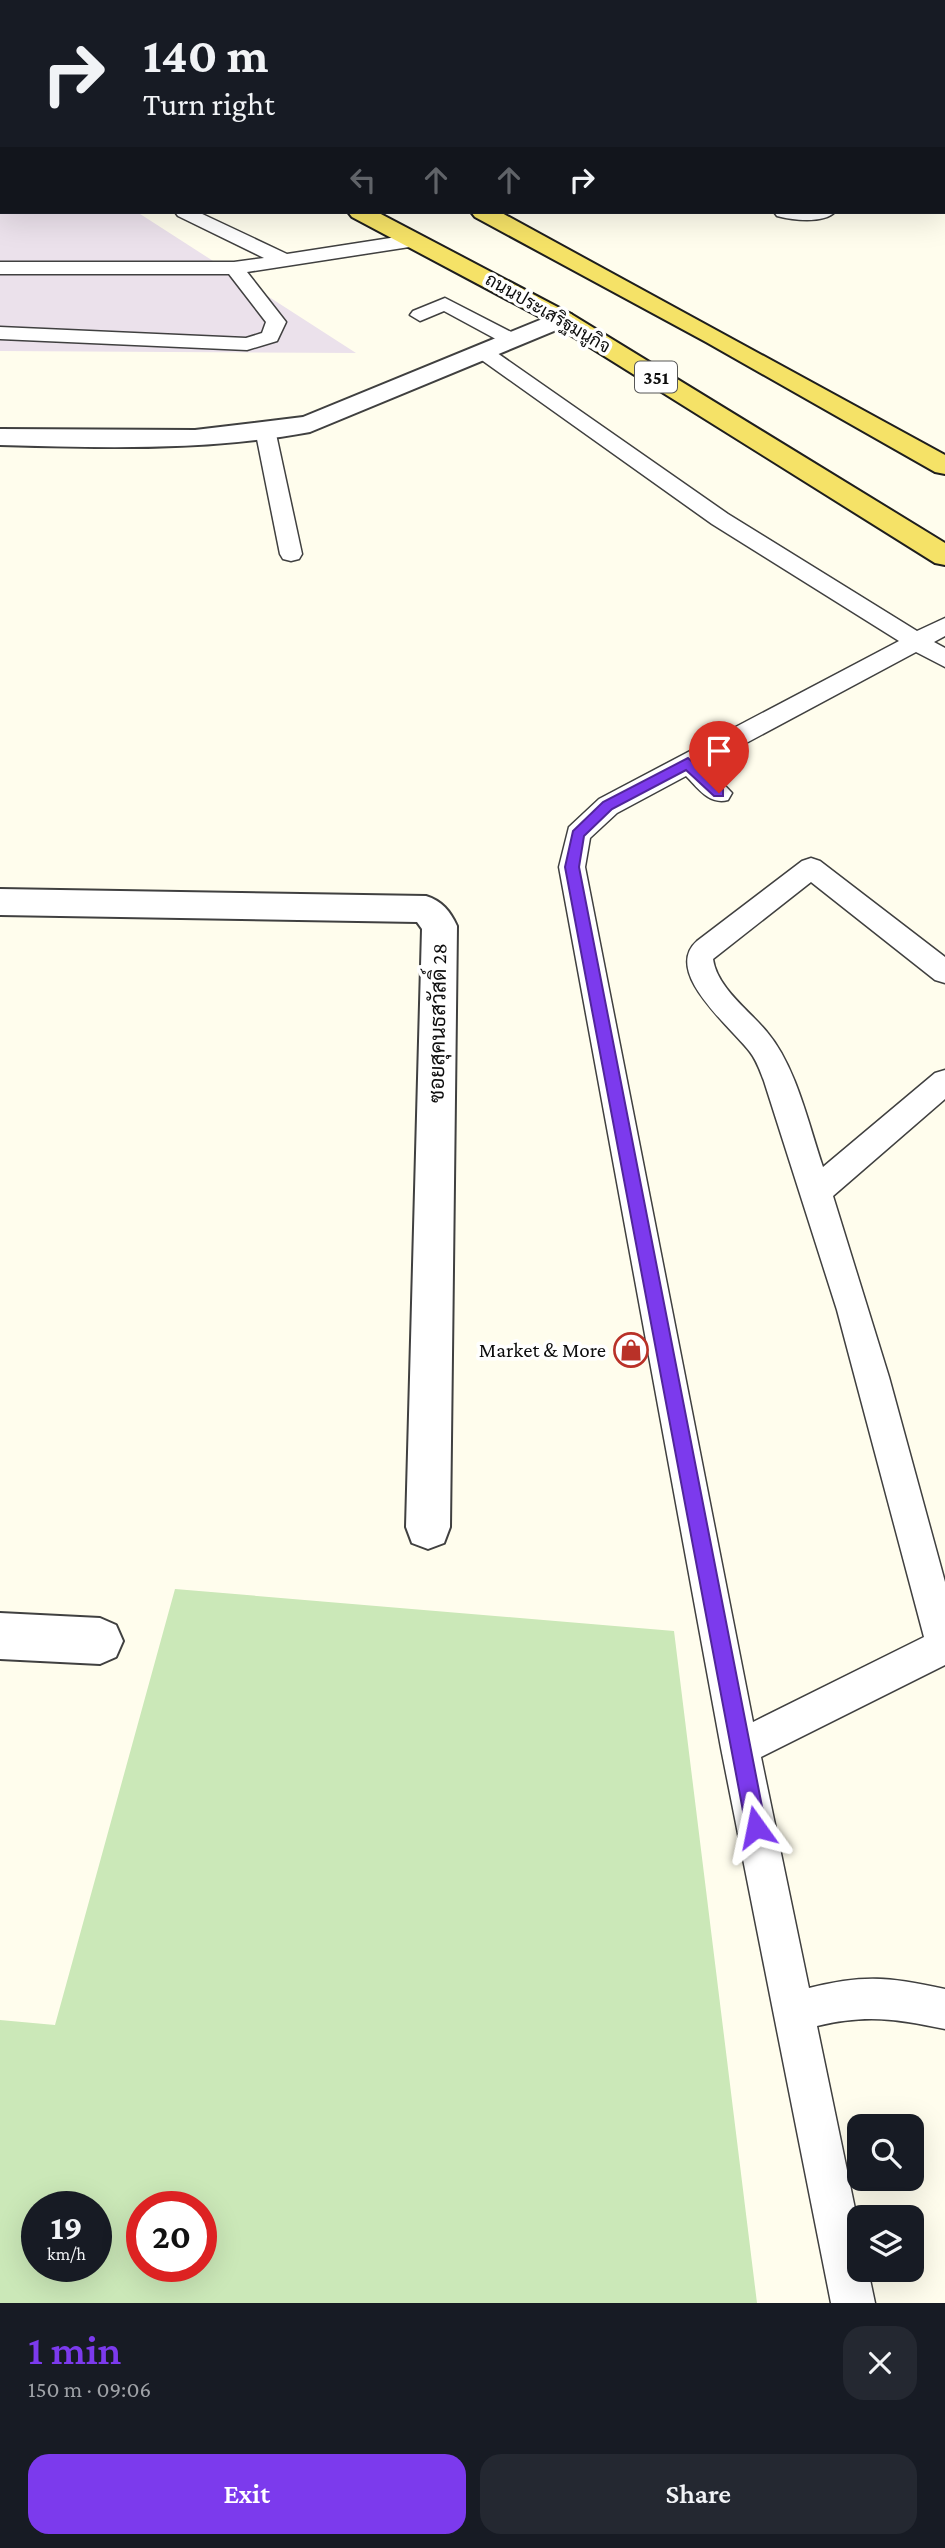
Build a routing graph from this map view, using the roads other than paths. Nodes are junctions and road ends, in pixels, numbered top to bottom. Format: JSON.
{"nodes":[{"id":1,"x":188,"y":214,"type":"edge"},
{"id":2,"x":364,"y":214,"type":"edge"},
{"id":3,"x":488,"y":214,"type":"edge"},
{"id":4,"x":416,"y":240,"type":"junction"},
{"id":5,"x":286,"y":261,"type":"junction"},
{"id":6,"x":0,"y":268,"type":"edge"},
{"id":7,"x":234,"y":268,"type":"junction"},
{"id":8,"x":420,"y":315,"type":"dead end"},
{"id":9,"x":562,"y":319,"type":"junction"},
{"id":10,"x":0,"y":334,"type":"edge"},
{"id":11,"x":512,"y":340,"type":"junction"},
{"id":12,"x":483,"y":352,"type":"junction"},
{"id":13,"x":266,"y":434,"type":"junction"},
{"id":14,"x":0,"y":437,"type":"edge"},
{"id":15,"x":945,"y":466,"type":"edge"},
{"id":16,"x":291,"y":554,"type":"dead end"},
{"id":17,"x":945,"y":556,"type":"edge"},
{"id":18,"x":932,"y":633,"type":"edge"},
{"id":19,"x":945,"y":659,"type":"edge"},
{"id":20,"x":688,"y":763,"type":"junction"},
{"id":21,"x":719,"y":793,"type":"dead end"},
{"id":22,"x":0,"y":902,"type":"edge"},
{"id":23,"x":945,"y":972,"type":"edge"},
{"id":24,"x":945,"y":1082,"type":"edge"},
{"id":25,"x":816,"y":1192,"type":"junction"},
{"id":26,"x":428,"y":1527,"type":"dead end"},
{"id":27,"x":0,"y":1636,"type":"edge"},
{"id":28,"x":100,"y":1641,"type":"dead end"},
{"id":29,"x":945,"y":1646,"type":"edge"},
{"id":30,"x":740,"y":1748,"type":"junction"},
{"id":31,"x":945,"y":2010,"type":"edge"},
{"id":32,"x":795,"y":2012,"type":"junction"},
{"id":33,"x":853,"y":2303,"type":"edge"}],
"edges":[{"from":1,"to":5,"type":"lane"},
{"from":2,"to":4,"type":"main road","name":"ถนนประเสริฐมนูกิจ","number":"351"},
{"from":3,"to":15,"type":"main road"},
{"from":4,"to":5,"type":"lane"},
{"from":4,"to":9,"type":"main road","name":"ถนนประเสริฐมนูกิจ","number":"351"},
{"from":5,"to":7,"type":"lane"},
{"from":6,"to":7,"type":"lane"},
{"from":7,"to":10,"type":"lane"},
{"from":8,"to":11,"type":"lane"},
{"from":9,"to":11,"type":"street"},
{"from":9,"to":17,"type":"main road","name":"ถนนประเสริฐมนูกิจ","number":"351"},
{"from":11,"to":12,"type":"street"},
{"from":12,"to":13,"type":"street"},
{"from":12,"to":18,"type":"lane"},
{"from":13,"to":14,"type":"street"},
{"from":13,"to":16,"type":"lane"},
{"from":18,"to":19,"type":"lane"},
{"from":18,"to":20,"type":"lane"},
{"from":20,"to":21,"type":"lane"},
{"from":20,"to":30,"type":"lane"},
{"from":22,"to":26,"type":"street","name":"ซอยสุคนธสวัสดิ์ 28"},
{"from":23,"to":25,"type":"lane"},
{"from":24,"to":25,"type":"lane"},
{"from":25,"to":29,"type":"lane"},
{"from":27,"to":28,"type":"street"},
{"from":29,"to":30,"type":"lane"},
{"from":30,"to":32,"type":"lane"},
{"from":31,"to":32,"type":"lane"},
{"from":32,"to":33,"type":"lane"}]}
